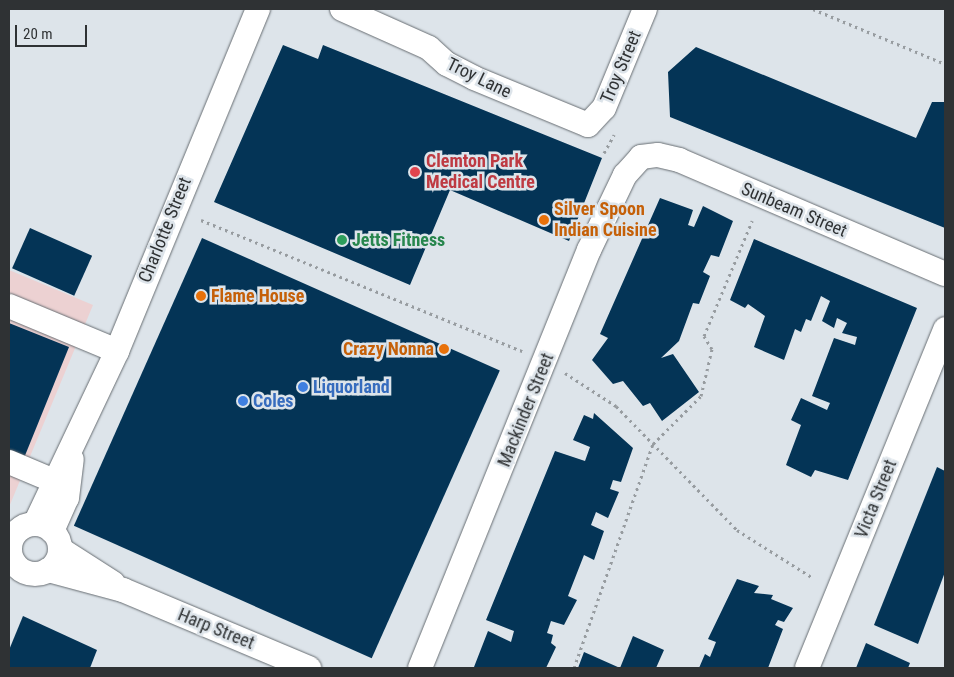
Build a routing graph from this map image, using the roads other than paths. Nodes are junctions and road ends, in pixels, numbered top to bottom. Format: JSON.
{"nodes":[{"id":1,"x":258,"y":9,"type":"edge"},
{"id":2,"x":342,"y":9,"type":"edge"},
{"id":3,"x":645,"y":9,"type":"edge"},
{"id":4,"x":599,"y":116,"type":"joint"},
{"id":5,"x":641,"y":157,"type":"joint"},
{"id":6,"x":945,"y":274,"type":"edge"},
{"id":7,"x":9,"y":306,"type":"edge"},
{"id":8,"x":945,"y":329,"type":"edge"},
{"id":9,"x":117,"y":352,"type":"junction"},
{"id":10,"x":73,"y":453,"type":"junction"},
{"id":11,"x":9,"y":462,"type":"edge"},
{"id":12,"x":54,"y":481,"type":"junction"},
{"id":13,"x":28,"y":537,"type":"edge"},
{"id":14,"x":48,"y":570,"type":"junction"},
{"id":15,"x":123,"y":590,"type":"junction"},
{"id":16,"x":309,"y":668,"type":"edge"},
{"id":17,"x":420,"y":668,"type":"edge"},
{"id":18,"x":807,"y":668,"type":"edge"}],
"edges":[{"from":1,"to":9,"type":"street","name":"Charlotte Street"},
{"from":2,"to":4,"type":"street","name":"Troy Lane"},
{"from":3,"to":4,"type":"street","name":"Troy Street"},
{"from":5,"to":6,"type":"street","name":"Sunbeam Street"},
{"from":5,"to":17,"type":"street","name":"Mackinder Street"},
{"from":7,"to":9,"type":"street"},
{"from":8,"to":18,"type":"street","name":"Victa Street"},
{"from":9,"to":10,"type":"street","name":"Charlotte Street"},
{"from":10,"to":12,"type":"street","name":"Charlotte Street"},
{"from":10,"to":13,"type":"street","name":"Charlotte Street"},
{"from":11,"to":12,"type":"street"},
{"from":12,"to":13,"type":"street","name":"Charlotte Street"},
{"from":13,"to":14,"type":"street"},
{"from":13,"to":14,"type":"street","name":"Harp Street"},
{"from":13,"to":15,"type":"street","name":"Harp Street"},
{"from":14,"to":15,"type":"street","name":"Harp Street"},
{"from":15,"to":16,"type":"street","name":"Harp Street"}]}
